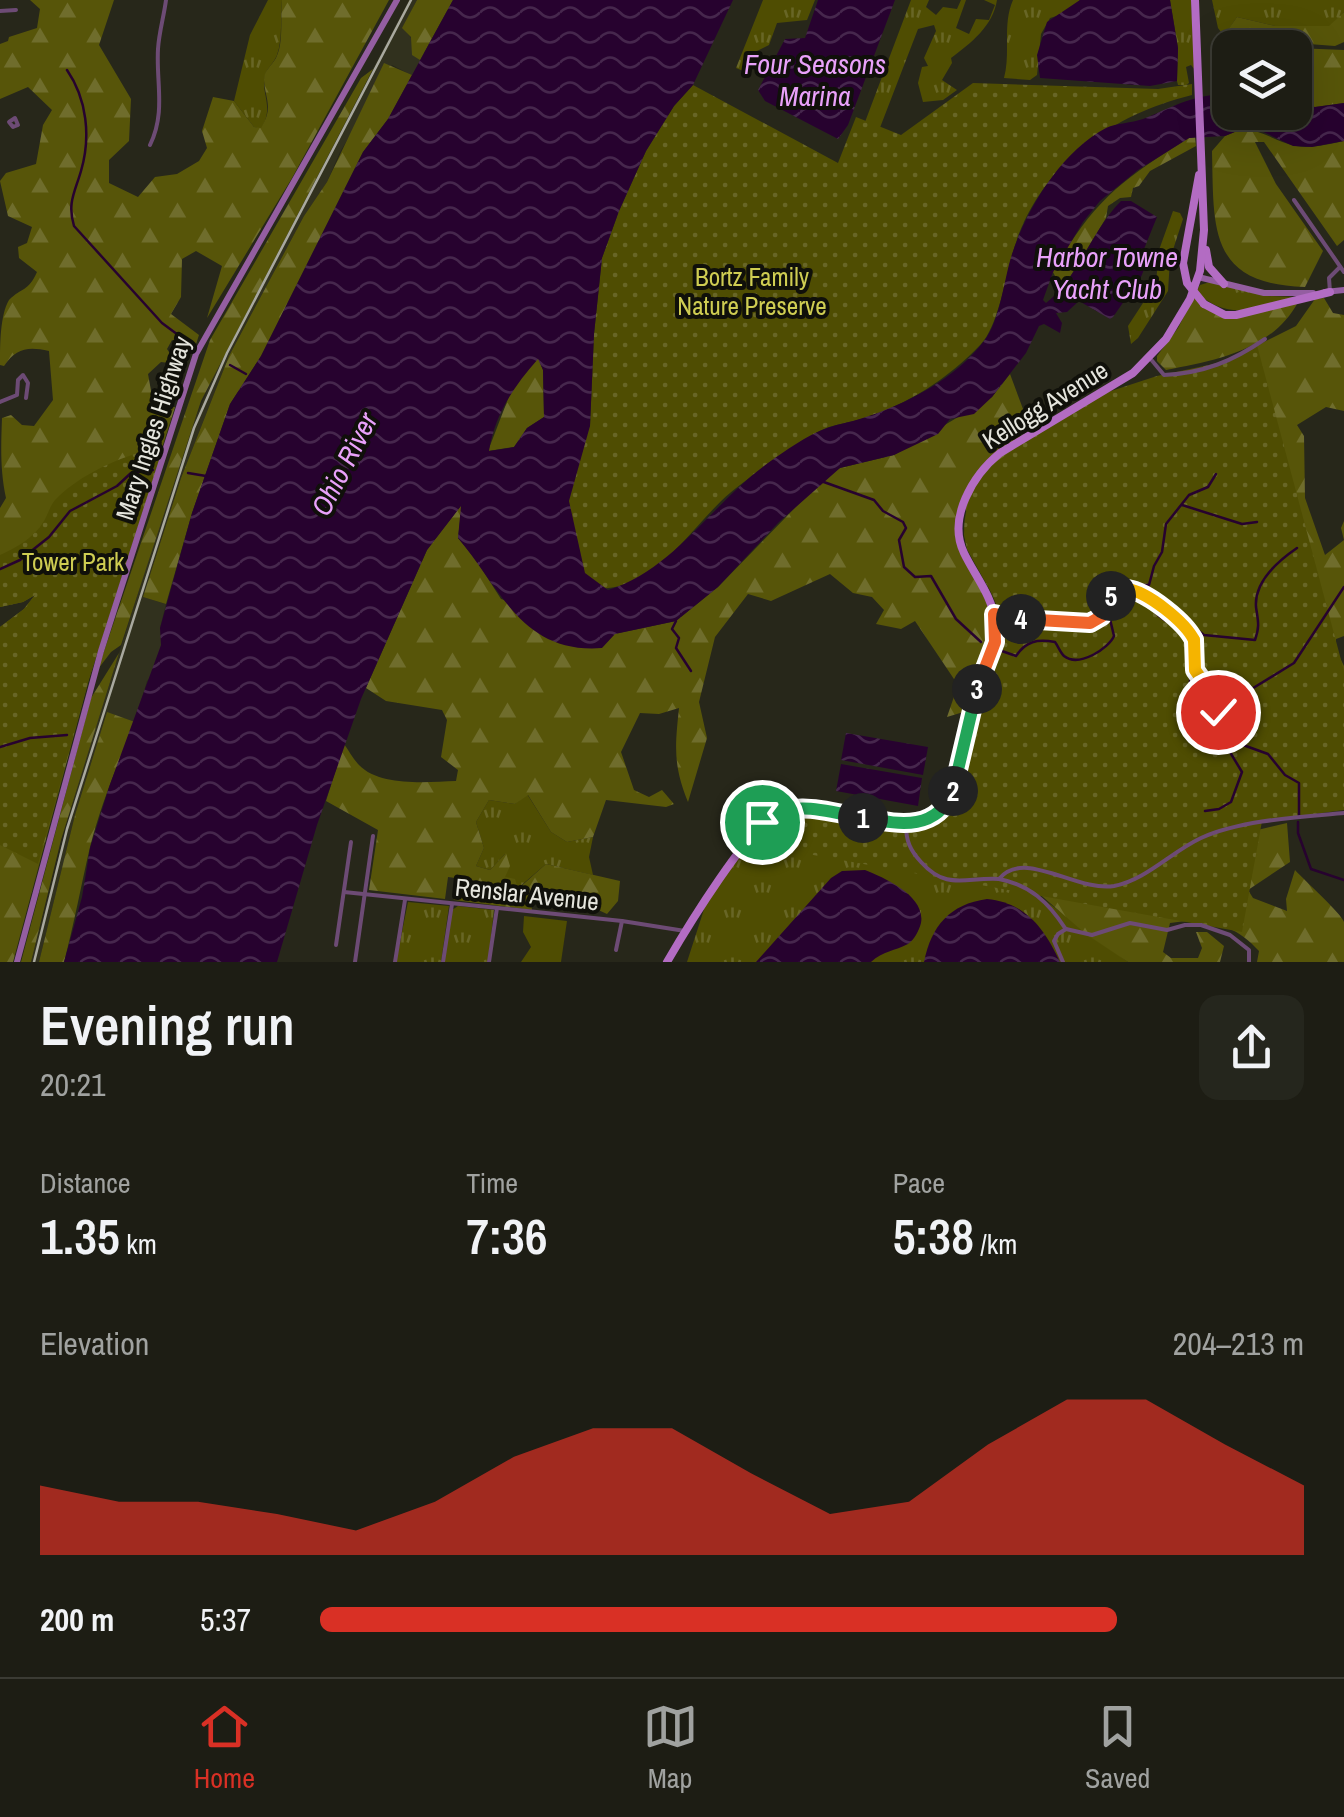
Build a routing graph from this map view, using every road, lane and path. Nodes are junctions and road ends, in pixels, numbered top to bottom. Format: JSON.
{"nodes":[{"id":1,"x":166,"y":0,"type":"edge"},
{"id":2,"x":396,"y":0,"type":"edge"},
{"id":3,"x":1195,"y":0,"type":"edge"},
{"id":4,"x":16,"y":10,"type":"dead end"},
{"id":5,"x":0,"y":11,"type":"edge"},
{"id":6,"x":10,"y":124,"type":"dead end"},
{"id":7,"x":0,"y":127,"type":"edge"},
{"id":8,"x":150,"y":145,"type":"dead end"},
{"id":9,"x":1203,"y":156,"type":"junction"},
{"id":10,"x":1294,"y":200,"type":"dead end"},
{"id":11,"x":1204,"y":230,"type":"junction"},
{"id":12,"x":1340,"y":266,"type":"junction"},
{"id":13,"x":1344,"y":272,"type":"edge"},
{"id":14,"x":1198,"y":277,"type":"junction"},
{"id":15,"x":1219,"y":282,"type":"junction"},
{"id":16,"x":1193,"y":289,"type":"junction"},
{"id":17,"x":1344,"y":290,"type":"edge"},
{"id":18,"x":1330,"y":292,"type":"junction"},
{"id":19,"x":1265,"y":339,"type":"dead end"},
{"id":20,"x":1150,"y":357,"type":"junction"},
{"id":21,"x":26,"y":398,"type":"dead end"},
{"id":22,"x":0,"y":402,"type":"edge"},
{"id":23,"x":994,"y":614,"type":"junction"},
{"id":24,"x":1218,"y":715,"type":"dead end"},
{"id":25,"x":1344,"y":813,"type":"edge"},
{"id":26,"x":906,"y":825,"type":"junction"},
{"id":27,"x":373,"y":836,"type":"dead end"},
{"id":28,"x":351,"y":842,"type":"dead end"},
{"id":29,"x":999,"y":880,"type":"junction"},
{"id":30,"x":344,"y":892,"type":"junction"},
{"id":31,"x":364,"y":895,"type":"junction"},
{"id":32,"x":405,"y":900,"type":"junction"},
{"id":33,"x":452,"y":904,"type":"junction"},
{"id":34,"x":497,"y":908,"type":"junction"},
{"id":35,"x":622,"y":921,"type":"junction"},
{"id":36,"x":1066,"y":929,"type":"junction"},
{"id":37,"x":685,"y":930,"type":"junction"},
{"id":38,"x":336,"y":944,"type":"dead end"},
{"id":39,"x":616,"y":950,"type":"dead end"},
{"id":40,"x":17,"y":962,"type":"edge"},
{"id":41,"x":356,"y":962,"type":"edge"},
{"id":42,"x":395,"y":962,"type":"edge"},
{"id":43,"x":443,"y":962,"type":"edge"},
{"id":44,"x":490,"y":962,"type":"edge"},
{"id":45,"x":667,"y":962,"type":"edge"},
{"id":46,"x":1062,"y":962,"type":"edge"},
{"id":47,"x":1249,"y":962,"type":"edge"}],
"edges":[{"from":1,"to":8,"type":"street"},
{"from":2,"to":40,"type":"street","name":"Mary Ingles Highway"},
{"from":3,"to":9,"type":"main road","name":"Kellogg Avenue"},
{"from":4,"to":5,"type":"street"},
{"from":6,"to":7,"type":"street"},
{"from":9,"to":11,"type":"main road","name":"Kellogg Avenue"},
{"from":9,"to":18,"type":"main road","bridge":true},
{"from":10,"to":12,"type":"street"},
{"from":11,"to":14,"type":"main road","name":"Kellogg Avenue"},
{"from":11,"to":15,"type":"main road"},
{"from":12,"to":13,"type":"street"},
{"from":12,"to":18,"type":"street"},
{"from":14,"to":15,"type":"street"},
{"from":14,"to":16,"type":"main road","name":"Kellogg Avenue"},
{"from":15,"to":16,"type":"street"},
{"from":15,"to":18,"type":"street"},
{"from":16,"to":20,"type":"main road","name":"Kellogg Avenue"},
{"from":17,"to":18,"type":"street"},
{"from":19,"to":20,"type":"street"},
{"from":20,"to":23,"type":"main road","name":"Kellogg Avenue"},
{"from":21,"to":22,"type":"street"},
{"from":23,"to":24,"type":"street"},
{"from":23,"to":26,"type":"main road"},
{"from":25,"to":29,"type":"street"},
{"from":26,"to":29,"type":"street"},
{"from":26,"to":37,"type":"main road"},
{"from":27,"to":31,"type":"street"},
{"from":28,"to":30,"type":"street"},
{"from":29,"to":36,"type":"street"},
{"from":30,"to":31,"type":"street","name":"Renslar Avenue"},
{"from":30,"to":38,"type":"street"},
{"from":31,"to":32,"type":"street","name":"Renslar Avenue"},
{"from":31,"to":41,"type":"street"},
{"from":32,"to":33,"type":"street","name":"Renslar Avenue"},
{"from":32,"to":42,"type":"street"},
{"from":33,"to":34,"type":"street","name":"Renslar Avenue"},
{"from":33,"to":43,"type":"street"},
{"from":34,"to":35,"type":"street","name":"Renslar Avenue"},
{"from":34,"to":44,"type":"street"},
{"from":35,"to":37,"type":"street","name":"Renslar Avenue"},
{"from":35,"to":39,"type":"street"},
{"from":36,"to":46,"type":"street"},
{"from":36,"to":47,"type":"street"},
{"from":37,"to":45,"type":"main road"}]}
